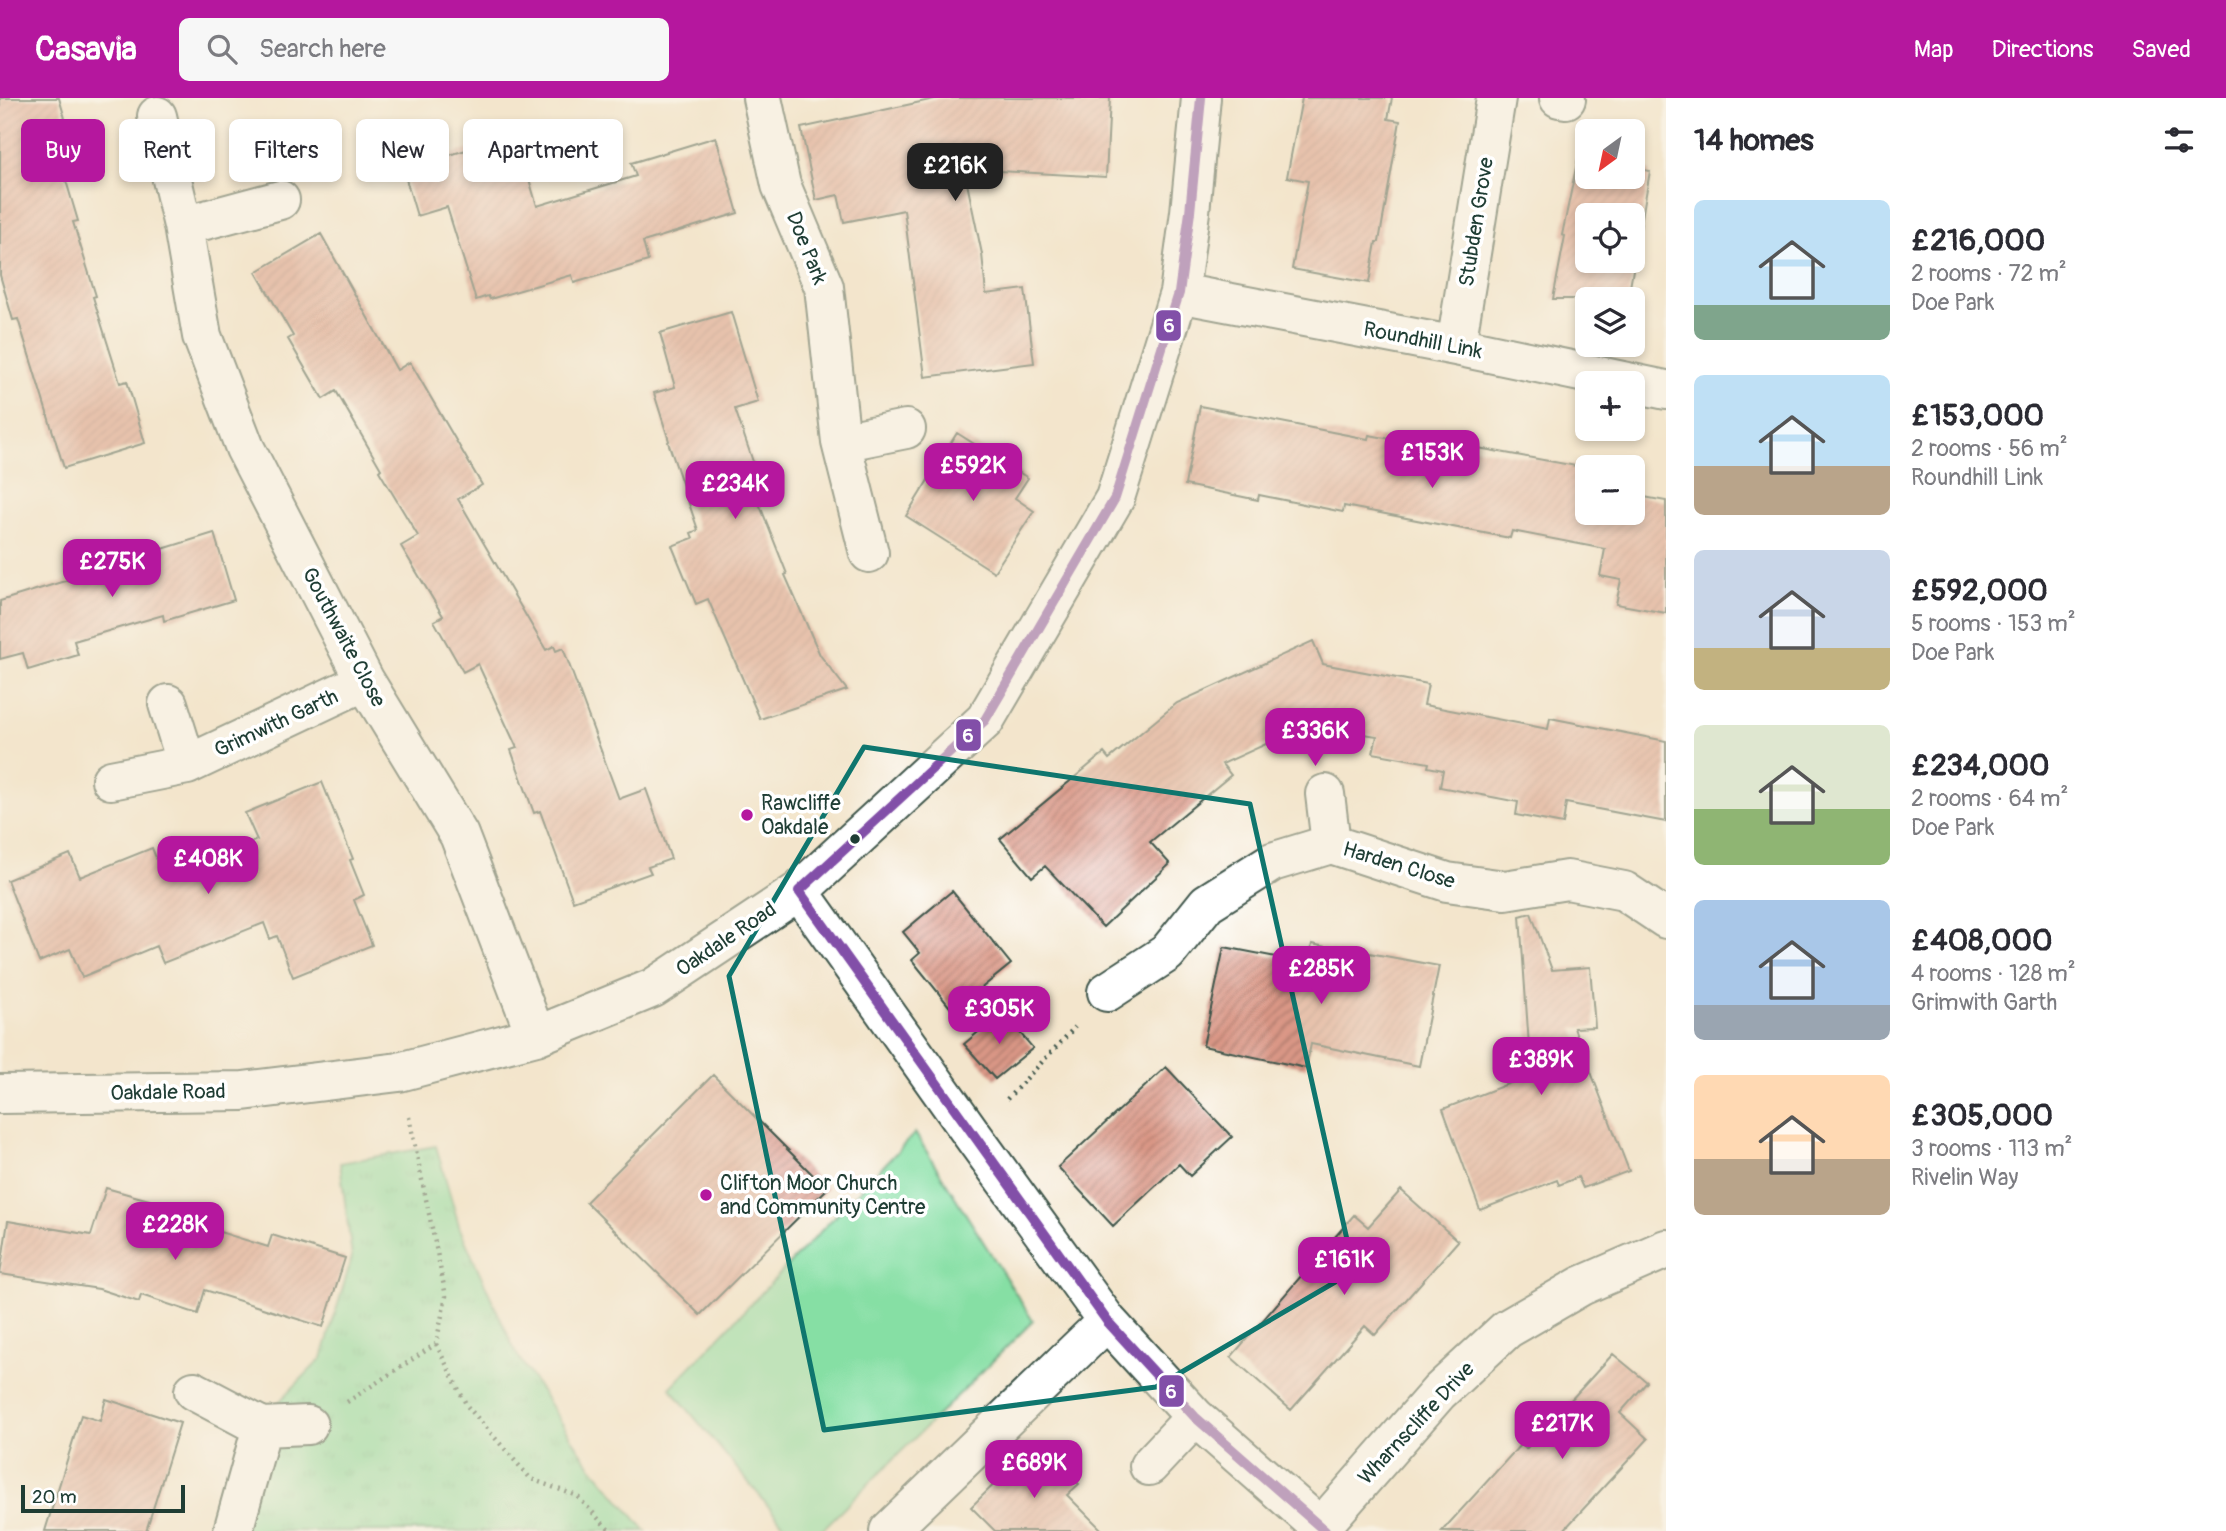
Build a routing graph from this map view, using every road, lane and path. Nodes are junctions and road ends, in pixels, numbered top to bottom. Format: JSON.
{"nodes":[{"id":1,"x":762,"y":98,"type":"edge"},
{"id":2,"x":1201,"y":98,"type":"edge"},
{"id":3,"x":1496,"y":98,"type":"edge"},
{"id":4,"x":157,"y":116,"type":"dead end"},
{"id":5,"x":280,"y":200,"type":"dead end"},
{"id":6,"x":183,"y":226,"type":"junction"},
{"id":7,"x":1179,"y":293,"type":"junction"},
{"id":8,"x":1456,"y":346,"type":"junction"},
{"id":9,"x":1666,"y":390,"type":"edge"},
{"id":10,"x":905,"y":429,"type":"dead end"},
{"id":11,"x":841,"y":443,"type":"junction"},
{"id":12,"x":869,"y":553,"type":"dead end"},
{"id":13,"x":365,"y":681,"type":"junction"},
{"id":14,"x":168,"y":704,"type":"dead end"},
{"id":15,"x":187,"y":765,"type":"junction"},
{"id":16,"x":111,"y":780,"type":"dead end"},
{"id":17,"x":1325,"y":794,"type":"dead end"},
{"id":18,"x":1331,"y":844,"type":"junction"},
{"id":19,"x":799,"y":891,"type":"junction"},
{"id":20,"x":1666,"y":919,"type":"edge"},
{"id":21,"x":1107,"y":992,"type":"joint"},
{"id":22,"x":536,"y":1036,"type":"junction"},
{"id":23,"x":398,"y":1072,"type":"junction"},
{"id":24,"x":0,"y":1094,"type":"edge"},
{"id":25,"x":973,"y":1136,"type":"junction"},
{"id":26,"x":1666,"y":1249,"type":"edge"},
{"id":27,"x":1107,"y":1321,"type":"junction"},
{"id":28,"x":436,"y":1344,"type":"junction"},
{"id":29,"x":194,"y":1391,"type":"dead end"},
{"id":30,"x":1195,"y":1418,"type":"junction"},
{"id":31,"x":308,"y":1425,"type":"joint"},
{"id":32,"x":262,"y":1427,"type":"junction"},
{"id":33,"x":1149,"y":1466,"type":"dead end"},
{"id":34,"x":1323,"y":1529,"type":"edge"},
{"id":35,"x":233,"y":1531,"type":"edge"},
{"id":36,"x":610,"y":1531,"type":"edge"},
{"id":37,"x":889,"y":1531,"type":"edge"}],
"edges":[{"from":1,"to":11,"type":"street","name":"Doe Park"},
{"from":2,"to":7,"type":"street","name":"Oakdale Road"},
{"from":3,"to":8,"type":"street","name":"Stubden Grove"},
{"from":4,"to":6,"type":"street","name":"Gouthwaite Close"},
{"from":5,"to":6,"type":"street"},
{"from":6,"to":13,"type":"street","name":"Gouthwaite Close"},
{"from":7,"to":8,"type":"street","name":"Roundhill Link"},
{"from":7,"to":19,"type":"street","name":"Oakdale Road"},
{"from":8,"to":9,"type":"street","name":"Roundhill Link"},
{"from":10,"to":11,"type":"street"},
{"from":11,"to":12,"type":"street","name":"Doe Park"},
{"from":13,"to":15,"type":"street","name":"Grimwith Garth"},
{"from":13,"to":22,"type":"street","name":"Gouthwaite Close"},
{"from":14,"to":15,"type":"street","name":"Grimwith Garth"},
{"from":15,"to":16,"type":"street","name":"Grimwith Garth"},
{"from":17,"to":18,"type":"street","name":"Harden Close"},
{"from":18,"to":20,"type":"street","name":"Harden Close"},
{"from":18,"to":21,"type":"street","name":"Harden Close"},
{"from":19,"to":22,"type":"street","name":"Oakdale Road"},
{"from":19,"to":25,"type":"street"},
{"from":21,"to":25,"type":"path"},
{"from":22,"to":23,"type":"street","name":"Oakdale Road"},
{"from":23,"to":24,"type":"street","name":"Oakdale Road"},
{"from":23,"to":28,"type":"path"},
{"from":25,"to":27,"type":"street"},
{"from":26,"to":34,"type":"street","name":"Wharnscliffe Drive"},
{"from":27,"to":30,"type":"street"},
{"from":27,"to":37,"type":"street"},
{"from":28,"to":31,"type":"path"},
{"from":28,"to":36,"type":"path"},
{"from":29,"to":32,"type":"street"},
{"from":30,"to":33,"type":"street"},
{"from":30,"to":34,"type":"street"},
{"from":31,"to":32,"type":"street"},
{"from":32,"to":35,"type":"street"}]}
